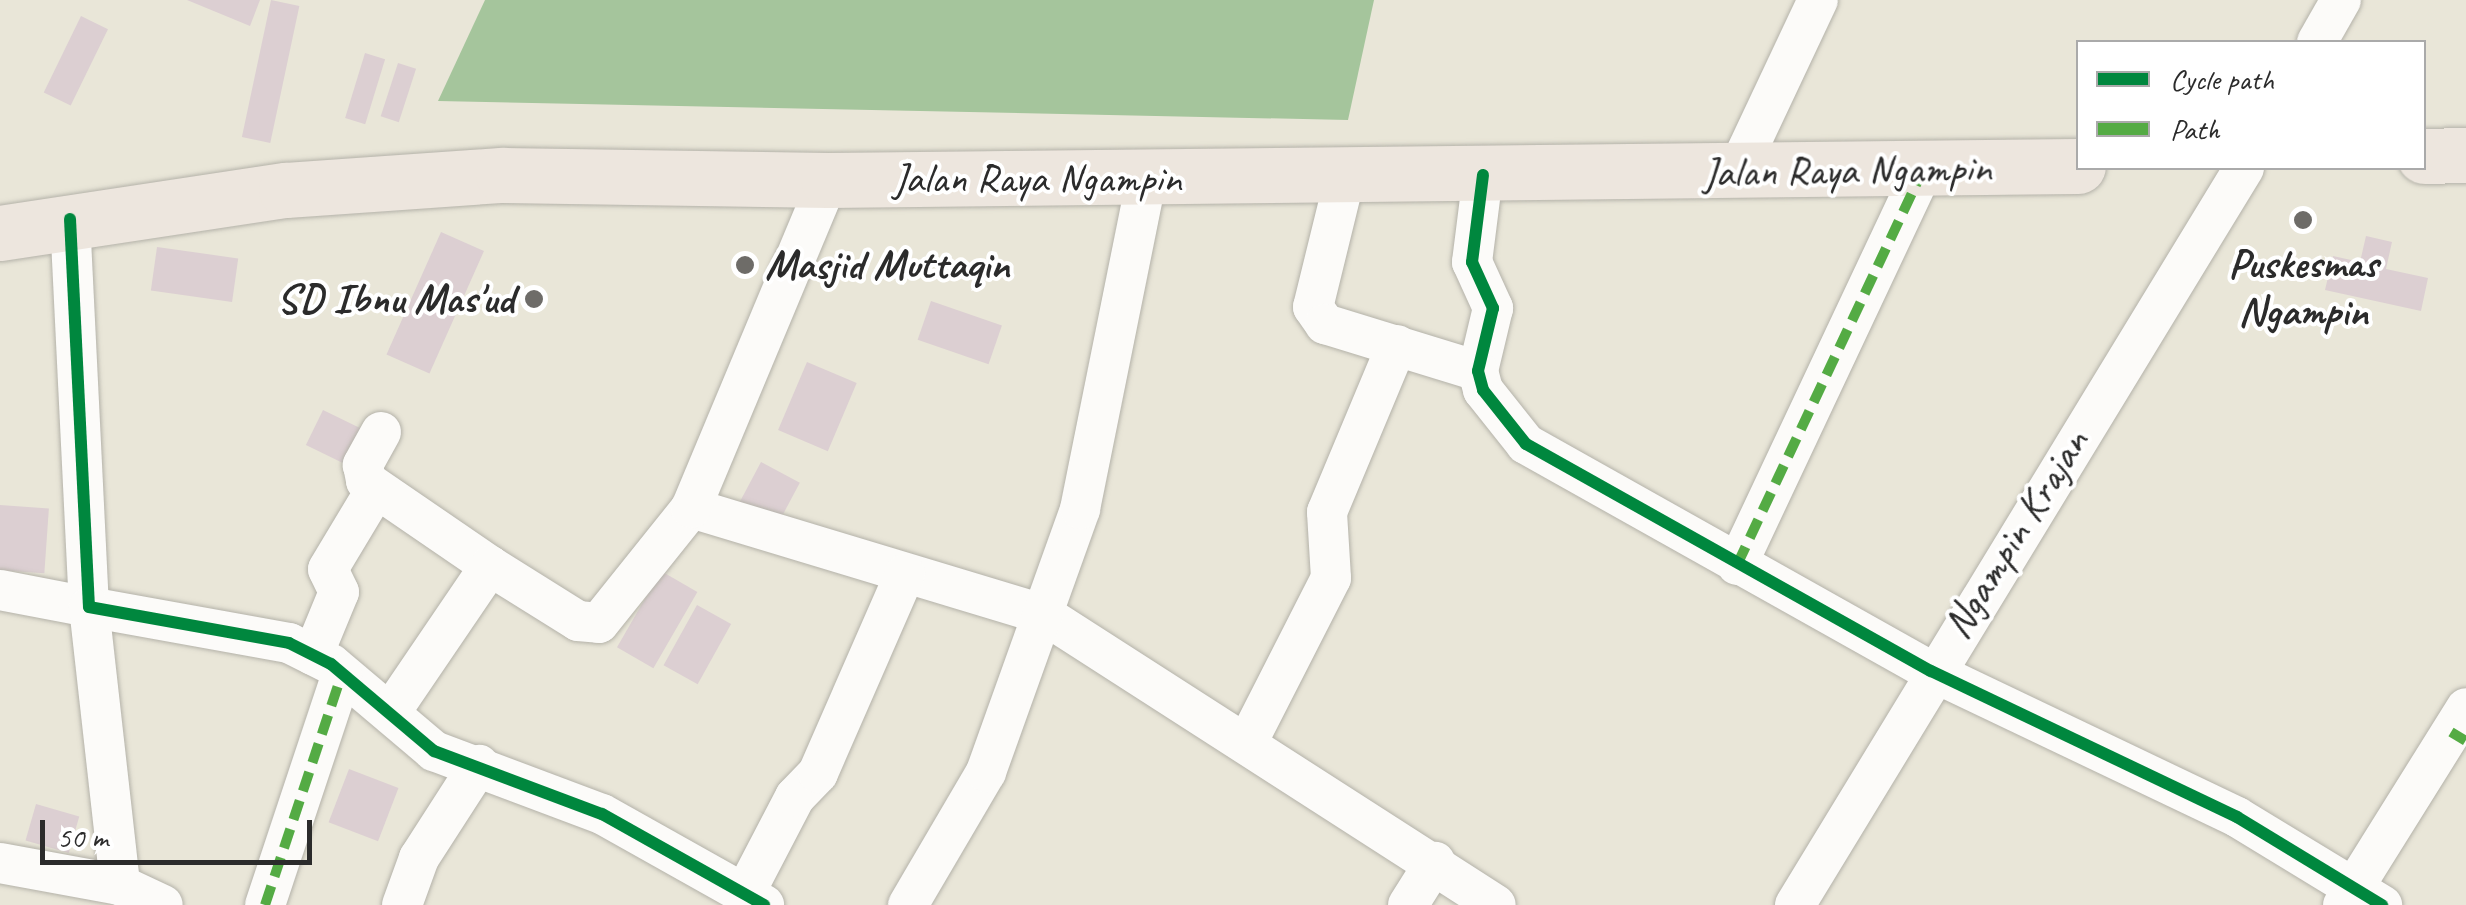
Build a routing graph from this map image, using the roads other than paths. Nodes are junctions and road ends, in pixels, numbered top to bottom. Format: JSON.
{"nodes":[{"id":1,"x":1818,"y":0,"type":"edge"},
{"id":2,"x":2341,"y":0,"type":"edge"},
{"id":3,"x":2317,"y":40,"type":"edge"},
{"id":4,"x":2466,"y":155,"type":"edge"},
{"id":5,"x":2426,"y":156,"type":"edge"},
{"id":6,"x":2076,"y":166,"type":"edge"},
{"id":7,"x":2243,"y":170,"type":"edge"},
{"id":8,"x":1922,"y":171,"type":"junction"},
{"id":9,"x":1736,"y":174,"type":"junction"},
{"id":10,"x":1483,"y":175,"type":"junction"},
{"id":11,"x":1344,"y":177,"type":"junction"},
{"id":12,"x":1146,"y":178,"type":"junction"},
{"id":13,"x":828,"y":180,"type":"junction"},
{"id":14,"x":70,"y":220,"type":"junction"},
{"id":15,"x":0,"y":233,"type":"edge"},
{"id":16,"x":1396,"y":345,"type":"junction"},
{"id":17,"x":1478,"y":370,"type":"junction"},
{"id":18,"x":381,"y":432,"type":"dead end"},
{"id":19,"x":376,"y":488,"type":"junction"},
{"id":20,"x":690,"y":508,"type":"junction"},
{"id":21,"x":1737,"y":564,"type":"junction"},
{"id":22,"x":490,"y":566,"type":"junction"},
{"id":23,"x":906,"y":574,"type":"junction"},
{"id":24,"x":0,"y":590,"type":"edge"},
{"id":25,"x":88,"y":607,"type":"junction"},
{"id":26,"x":1043,"y":614,"type":"junction"},
{"id":27,"x":328,"y":665,"type":"junction"},
{"id":28,"x":1931,"y":671,"type":"junction"},
{"id":29,"x":390,"y":714,"type":"junction"},
{"id":30,"x":2461,"y":727,"type":"edge"},
{"id":31,"x":1246,"y":742,"type":"junction"},
{"id":32,"x":480,"y":764,"type":"junction"},
{"id":33,"x":1436,"y":862,"type":"junction"},
{"id":34,"x":0,"y":863,"type":"edge"},
{"id":35,"x":120,"y":885,"type":"junction"},
{"id":36,"x":755,"y":898,"type":"edge"},
{"id":37,"x":2360,"y":899,"type":"edge"},
{"id":38,"x":160,"y":904,"type":"edge"},
{"id":39,"x":265,"y":905,"type":"edge"},
{"id":40,"x":402,"y":905,"type":"edge"},
{"id":41,"x":908,"y":905,"type":"edge"},
{"id":42,"x":1408,"y":905,"type":"edge"},
{"id":43,"x":1496,"y":905,"type":"edge"},
{"id":44,"x":1796,"y":905,"type":"edge"}],
"edges":[{"from":1,"to":9,"type":"street"},
{"from":2,"to":3,"type":"street"},
{"from":4,"to":5,"type":"main road"},
{"from":6,"to":8,"type":"main road","name":"Jalan Raya Ngampin"},
{"from":7,"to":28,"type":"street","name":"Ngampin Krajan"},
{"from":8,"to":9,"type":"main road","name":"Jalan Raya Ngampin"},
{"from":8,"to":21,"type":"street"},
{"from":9,"to":10,"type":"main road","name":"Jalan Raya Ngampin"},
{"from":10,"to":11,"type":"main road","name":"Jalan Raya Ngampin"},
{"from":10,"to":17,"type":"street"},
{"from":11,"to":12,"type":"main road","name":"Jalan Raya Ngampin"},
{"from":11,"to":16,"type":"street"},
{"from":12,"to":13,"type":"main road","name":"Jalan Raya Ngampin"},
{"from":12,"to":26,"type":"street"},
{"from":13,"to":14,"type":"main road","name":"Jalan Raya Ngampin"},
{"from":13,"to":20,"type":"street"},
{"from":14,"to":15,"type":"main road","name":"Jalan Raya Ngampin"},
{"from":14,"to":25,"type":"street"},
{"from":16,"to":17,"type":"street"},
{"from":16,"to":31,"type":"street"},
{"from":17,"to":21,"type":"street"},
{"from":18,"to":19,"type":"street"},
{"from":19,"to":22,"type":"street"},
{"from":19,"to":27,"type":"street"},
{"from":20,"to":22,"type":"street"},
{"from":20,"to":23,"type":"street"},
{"from":21,"to":28,"type":"street"},
{"from":22,"to":29,"type":"street"},
{"from":23,"to":26,"type":"street"},
{"from":23,"to":36,"type":"street"},
{"from":24,"to":25,"type":"street"},
{"from":25,"to":27,"type":"street"},
{"from":25,"to":35,"type":"street"},
{"from":26,"to":31,"type":"street"},
{"from":26,"to":41,"type":"street"},
{"from":27,"to":29,"type":"street"},
{"from":27,"to":39,"type":"street"},
{"from":28,"to":37,"type":"street"},
{"from":28,"to":44,"type":"street","name":"Ngampin Krajan"},
{"from":29,"to":32,"type":"street"},
{"from":30,"to":37,"type":"street"},
{"from":31,"to":33,"type":"street"},
{"from":32,"to":36,"type":"street"},
{"from":32,"to":40,"type":"street"},
{"from":33,"to":42,"type":"street"},
{"from":33,"to":43,"type":"street"},
{"from":34,"to":35,"type":"street"},
{"from":35,"to":38,"type":"street"}]}
